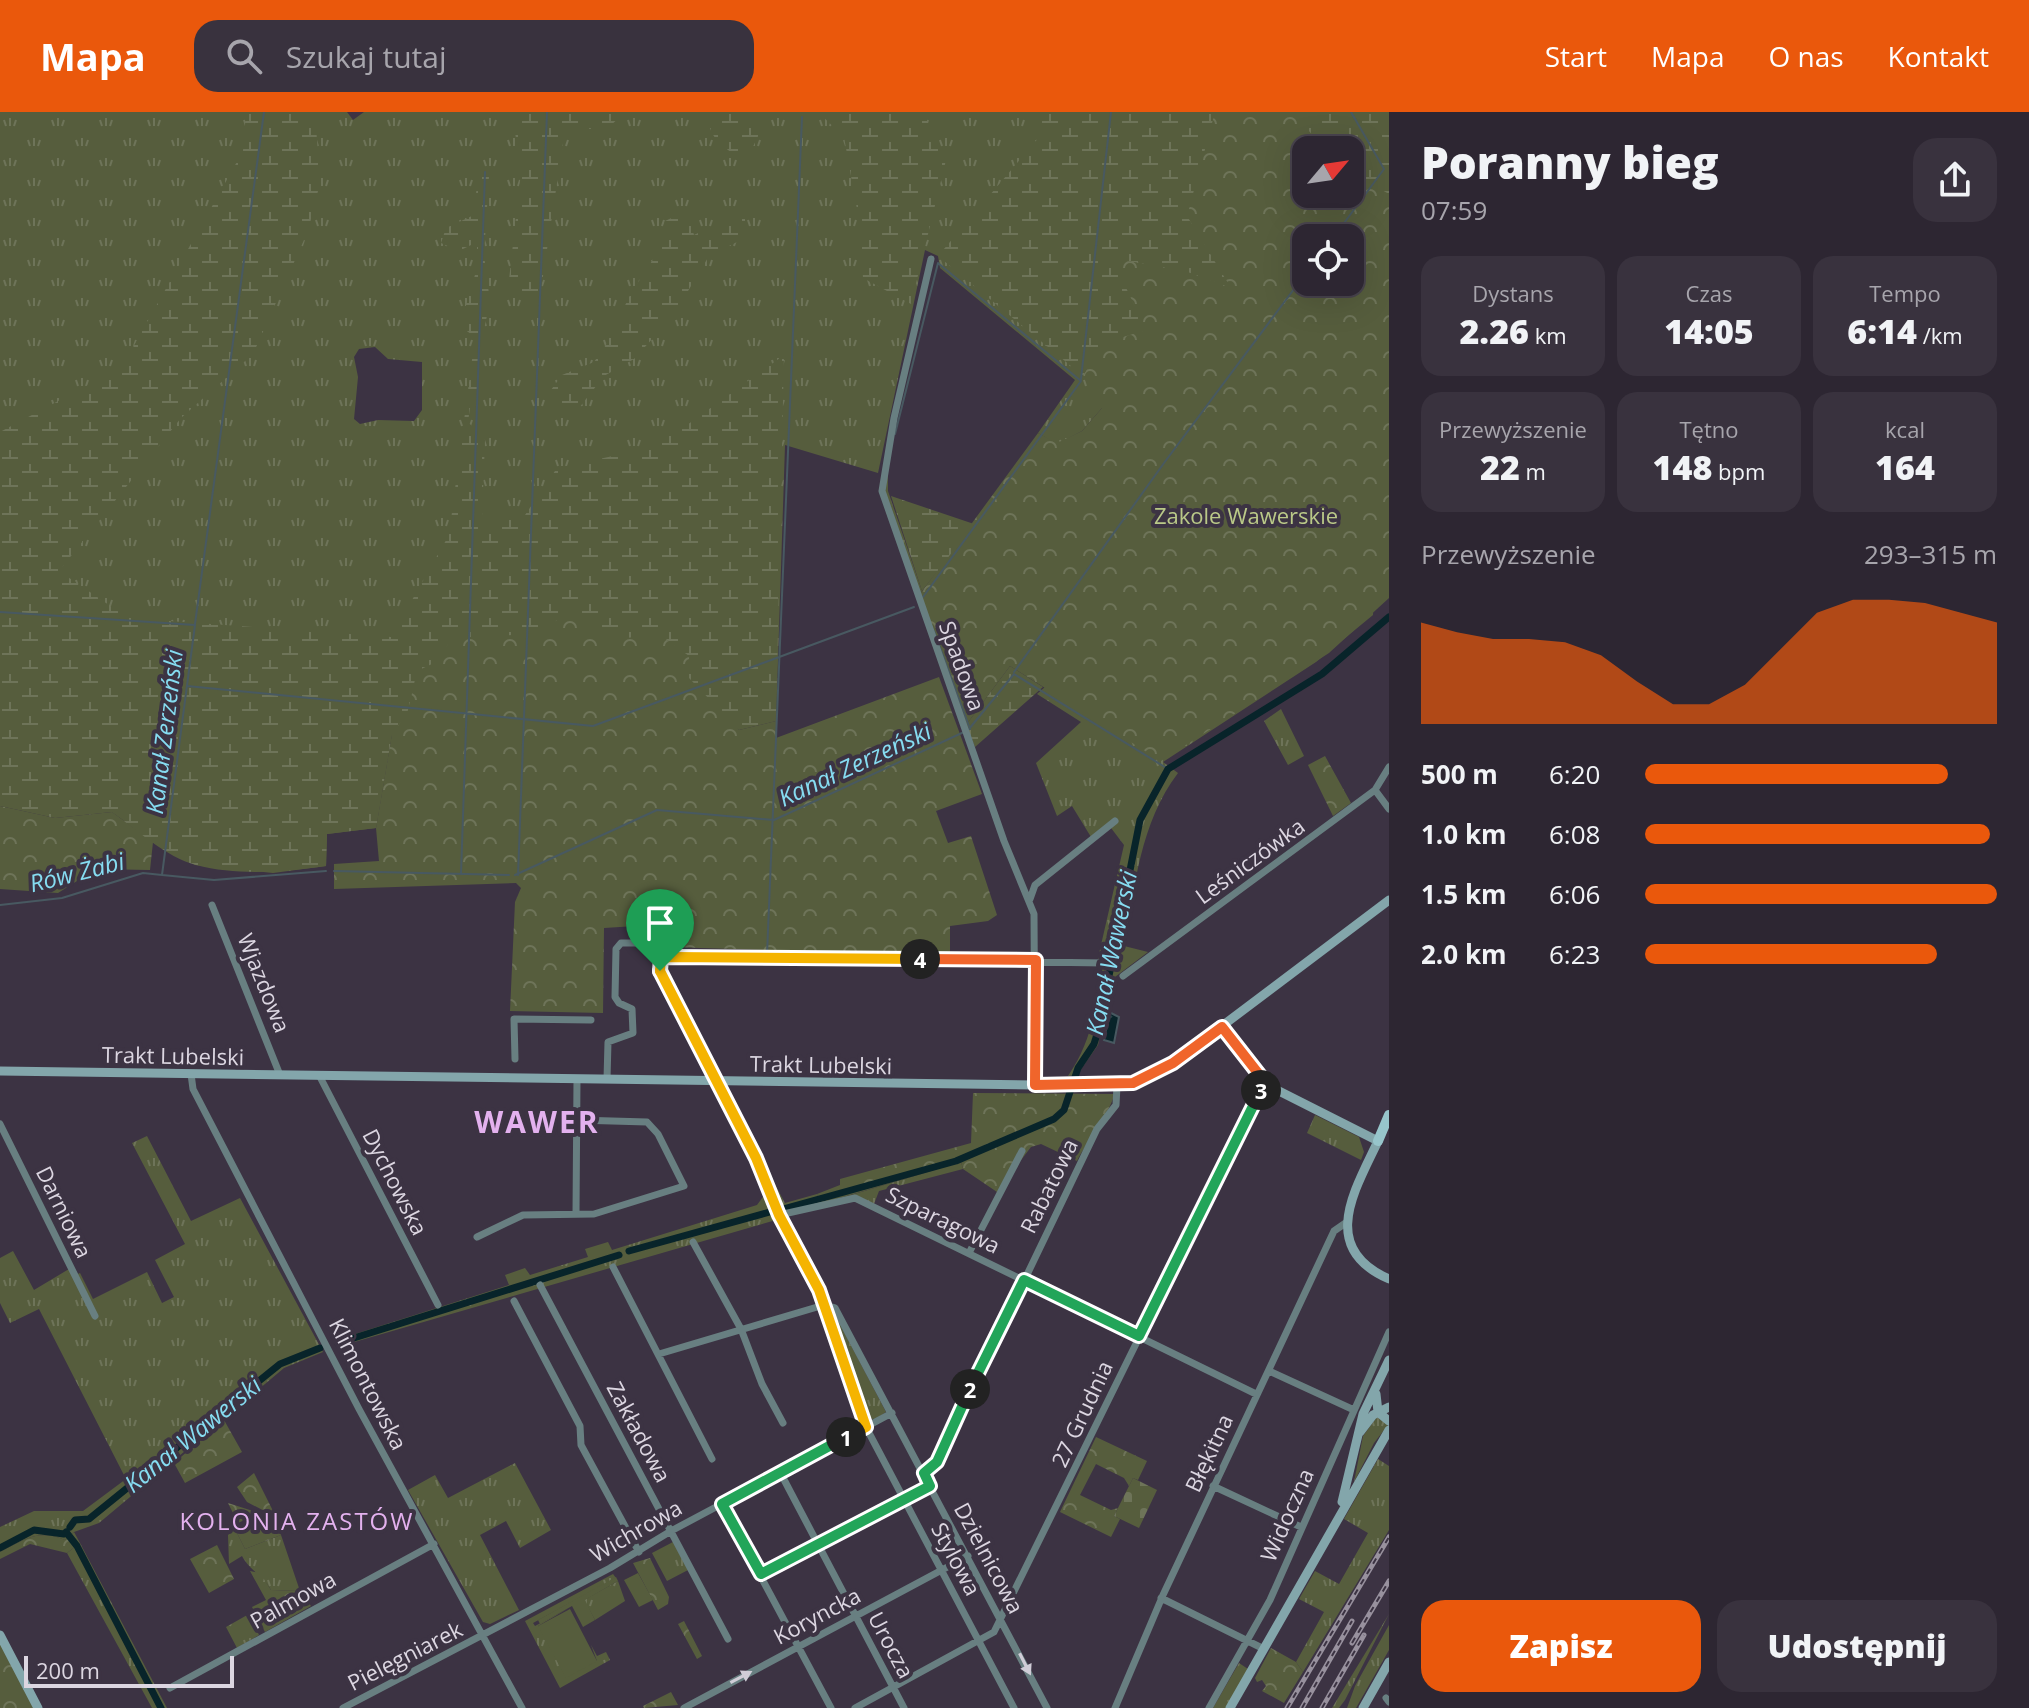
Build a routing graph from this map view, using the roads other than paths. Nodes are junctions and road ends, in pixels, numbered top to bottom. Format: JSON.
{"nodes":[{"id":1,"x":931,"y":259,"type":"dead end"},
{"id":2,"x":1389,"y":767,"type":"edge"},
{"id":3,"x":1375,"y":790,"type":"junction"},
{"id":4,"x":1389,"y":809,"type":"edge"},
{"id":5,"x":1115,"y":821,"type":"dead end"},
{"id":6,"x":1030,"y":899,"type":"junction"},
{"id":7,"x":1389,"y":900,"type":"edge"},
{"id":8,"x":212,"y":905,"type":"dead end"},
{"id":9,"x":642,"y":943,"type":"dead end"},
{"id":10,"x":1036,"y":960,"type":"junction"},
{"id":11,"x":1106,"y":963,"type":"dead end"},
{"id":12,"x":1123,"y":976,"type":"dead end"},
{"id":13,"x":591,"y":1020,"type":"dead end"},
{"id":14,"x":1222,"y":1027,"type":"junction"},
{"id":15,"x":515,"y":1059,"type":"dead end"},
{"id":16,"x":0,"y":1071,"type":"edge"},
{"id":17,"x":191,"y":1074,"type":"junction"},
{"id":18,"x":280,"y":1075,"type":"junction"},
{"id":19,"x":319,"y":1075,"type":"junction"},
{"id":20,"x":577,"y":1079,"type":"junction"},
{"id":21,"x":607,"y":1079,"type":"junction"},
{"id":22,"x":717,"y":1082,"type":"junction"},
{"id":23,"x":1265,"y":1082,"type":"junction"},
{"id":24,"x":1035,"y":1085,"type":"junction"},
{"id":25,"x":1117,"y":1086,"type":"junction"},
{"id":26,"x":1389,"y":1115,"type":"edge"},
{"id":27,"x":577,"y":1120,"type":"junction"},
{"id":28,"x":0,"y":1124,"type":"edge"},
{"id":29,"x":1378,"y":1141,"type":"junction"},
{"id":30,"x":1022,"y":1151,"type":"dead end"},
{"id":31,"x":576,"y":1214,"type":"junction"},
{"id":32,"x":779,"y":1215,"type":"junction"},
{"id":33,"x":1347,"y":1222,"type":"junction"},
{"id":34,"x":477,"y":1237,"type":"dead end"},
{"id":35,"x":693,"y":1242,"type":"dead end"},
{"id":36,"x":969,"y":1253,"type":"junction"},
{"id":37,"x":613,"y":1267,"type":"dead end"},
{"id":38,"x":1388,"y":1279,"type":"edge"},
{"id":39,"x":1024,"y":1280,"type":"junction"},
{"id":40,"x":540,"y":1285,"type":"dead end"},
{"id":41,"x":514,"y":1301,"type":"dead end"},
{"id":42,"x":438,"y":1305,"type":"dead end"},
{"id":43,"x":824,"y":1305,"type":"junction"},
{"id":44,"x":95,"y":1316,"type":"dead end"},
{"id":45,"x":741,"y":1329,"type":"junction"},
{"id":46,"x":1389,"y":1332,"type":"edge"},
{"id":47,"x":1139,"y":1336,"type":"junction"},
{"id":48,"x":659,"y":1354,"type":"junction"},
{"id":49,"x":1389,"y":1360,"type":"edge"},
{"id":50,"x":1269,"y":1371,"type":"junction"},
{"id":51,"x":1379,"y":1383,"type":"junction"},
{"id":52,"x":1256,"y":1394,"type":"junction"},
{"id":53,"x":1389,"y":1407,"type":"edge"},
{"id":54,"x":1354,"y":1410,"type":"junction"},
{"id":55,"x":1378,"y":1412,"type":"junction"},
{"id":56,"x":892,"y":1413,"type":"junction"},
{"id":57,"x":1389,"y":1421,"type":"edge"},
{"id":58,"x":783,"y":1423,"type":"dead end"},
{"id":59,"x":866,"y":1427,"type":"junction"},
{"id":60,"x":1389,"y":1430,"type":"edge"},
{"id":61,"x":1358,"y":1435,"type":"junction"},
{"id":62,"x":712,"y":1459,"type":"dead end"},
{"id":63,"x":780,"y":1472,"type":"junction"},
{"id":64,"x":924,"y":1473,"type":"junction"},
{"id":65,"x":930,"y":1486,"type":"junction"},
{"id":66,"x":1213,"y":1486,"type":"junction"},
{"id":67,"x":904,"y":1499,"type":"junction"},
{"id":68,"x":722,"y":1504,"type":"junction"},
{"id":69,"x":1334,"y":1524,"type":"junction"},
{"id":70,"x":1301,"y":1527,"type":"junction"},
{"id":71,"x":671,"y":1531,"type":"junction"},
{"id":72,"x":434,"y":1544,"type":"junction"},
{"id":73,"x":818,"y":1544,"type":"junction"},
{"id":74,"x":639,"y":1552,"type":"junction"},
{"id":75,"x":968,"y":1556,"type":"junction"},
{"id":76,"x":941,"y":1570,"type":"junction"},
{"id":77,"x":761,"y":1574,"type":"junction"},
{"id":78,"x":1161,"y":1598,"type":"junction"},
{"id":79,"x":855,"y":1616,"type":"junction"},
{"id":80,"x":1002,"y":1619,"type":"junction"},
{"id":81,"x":483,"y":1634,"type":"junction"},
{"id":82,"x":0,"y":1635,"type":"edge"},
{"id":83,"x":728,"y":1639,"type":"dead end"},
{"id":84,"x":1247,"y":1640,"type":"junction"},
{"id":85,"x":979,"y":1642,"type":"junction"},
{"id":86,"x":798,"y":1646,"type":"junction"},
{"id":87,"x":1264,"y":1649,"type":"junction"},
{"id":88,"x":1389,"y":1662,"type":"edge"},
{"id":89,"x":170,"y":1688,"type":"dead end"},
{"id":90,"x":893,"y":1688,"type":"junction"},
{"id":91,"x":699,"y":1705,"type":"edge"},
{"id":92,"x":38,"y":1708,"type":"edge"},
{"id":93,"x":343,"y":1708,"type":"edge"},
{"id":94,"x":522,"y":1708,"type":"edge"},
{"id":95,"x":684,"y":1708,"type":"edge"},
{"id":96,"x":831,"y":1708,"type":"edge"},
{"id":97,"x":855,"y":1708,"type":"edge"},
{"id":98,"x":904,"y":1708,"type":"edge"},
{"id":99,"x":1014,"y":1708,"type":"edge"},
{"id":100,"x":1047,"y":1708,"type":"edge"},
{"id":101,"x":1115,"y":1708,"type":"edge"},
{"id":102,"x":1209,"y":1708,"type":"edge"},
{"id":103,"x":1230,"y":1708,"type":"edge"},
{"id":104,"x":1363,"y":1708,"type":"edge"}],
"edges":[{"from":1,"to":6,"type":"street","name":"Spadowa"},
{"from":2,"to":3,"type":"street","name":"Leśniczówka"},
{"from":3,"to":4,"type":"street"},
{"from":3,"to":12,"type":"street","name":"Leśniczówka"},
{"from":5,"to":6,"type":"street"},
{"from":6,"to":10,"type":"street","name":"Spadowa"},
{"from":7,"to":14,"type":"street","name":"Trakt Lubelski"},
{"from":8,"to":18,"type":"street","name":"Wjazdowa"},
{"from":9,"to":21,"type":"street"},
{"from":10,"to":11,"type":"street"},
{"from":10,"to":22,"type":"street"},
{"from":10,"to":24,"type":"street","name":"Spadowa"},
{"from":13,"to":15,"type":"street"},
{"from":14,"to":23,"type":"street"},
{"from":14,"to":25,"type":"street","name":"Trakt Lubelski"},
{"from":16,"to":17,"type":"street","name":"Trakt Lubelski"},
{"from":17,"to":18,"type":"street","name":"Trakt Lubelski"},
{"from":17,"to":72,"type":"street","name":"Klimontowska"},
{"from":18,"to":19,"type":"street","name":"Trakt Lubelski"},
{"from":19,"to":20,"type":"street","name":"Trakt Lubelski"},
{"from":19,"to":42,"type":"street","name":"Dychowska"},
{"from":20,"to":21,"type":"street","name":"Trakt Lubelski"},
{"from":20,"to":27,"type":"street"},
{"from":21,"to":22,"type":"street","name":"Trakt Lubelski"},
{"from":22,"to":24,"type":"street","name":"Trakt Lubelski"},
{"from":22,"to":32,"type":"street"},
{"from":23,"to":29,"type":"street"},
{"from":23,"to":47,"type":"street","name":"27 Grudnia"},
{"from":24,"to":25,"type":"street","name":"Trakt Lubelski"},
{"from":25,"to":39,"type":"street","name":"Rabatowa"},
{"from":26,"to":29,"type":"main road"},
{"from":27,"to":31,"type":"street"},
{"from":27,"to":31,"type":"street"},
{"from":28,"to":44,"type":"street","name":"Darniowa"},
{"from":29,"to":33,"type":"street"},
{"from":30,"to":36,"type":"street"},
{"from":31,"to":34,"type":"street"},
{"from":32,"to":36,"type":"street","name":"Szparagowa"},
{"from":32,"to":43,"type":"street"},
{"from":33,"to":38,"type":"street"},
{"from":33,"to":50,"type":"street","name":"Błękitna"},
{"from":35,"to":45,"type":"street"},
{"from":36,"to":39,"type":"street","name":"Szparagowa"},
{"from":37,"to":48,"type":"street"},
{"from":39,"to":47,"type":"street","name":"Szparagowa"},
{"from":39,"to":64,"type":"street","name":"Rabatowa"},
{"from":40,"to":71,"type":"street","name":"Zakładowa"},
{"from":41,"to":74,"type":"street"},
{"from":43,"to":45,"type":"street"},
{"from":43,"to":56,"type":"street","name":"Dzielnicowa"},
{"from":43,"to":59,"type":"street","name":"Stylowa"},
{"from":45,"to":48,"type":"street"},
{"from":45,"to":58,"type":"street"},
{"from":46,"to":54,"type":"street","name":"Widoczna"},
{"from":47,"to":52,"type":"street","name":"Szparagowa"},
{"from":47,"to":80,"type":"street","name":"27 Grudnia"},
{"from":48,"to":62,"type":"street"},
{"from":49,"to":51,"type":"street","name":"Widoczna"},
{"from":50,"to":52,"type":"street","name":"Błękitna"},
{"from":50,"to":54,"type":"street"},
{"from":51,"to":55,"type":"street"},
{"from":51,"to":61,"type":"street","name":"Widoczna"},
{"from":52,"to":66,"type":"street","name":"Błękitna"},
{"from":53,"to":55,"type":"street","name":"Widoczna"},
{"from":54,"to":70,"type":"street","name":"Widoczna"},
{"from":55,"to":57,"type":"street"},
{"from":55,"to":61,"type":"street","name":"Widoczna"},
{"from":56,"to":59,"type":"street","name":"Wichrowa"},
{"from":56,"to":64,"type":"street","name":"Dzielnicowa"},
{"from":59,"to":63,"type":"street","name":"Wichrowa"},
{"from":59,"to":67,"type":"street","name":"Stylowa"},
{"from":60,"to":69,"type":"street","name":"Widoczna"},
{"from":61,"to":69,"type":"street","name":"Widoczna"},
{"from":63,"to":68,"type":"street","name":"Wichrowa"},
{"from":63,"to":73,"type":"street","name":"Urocza"},
{"from":64,"to":65,"type":"street","name":"Dzielnicowa"},
{"from":65,"to":67,"type":"street"},
{"from":65,"to":75,"type":"street","name":"Dzielnicowa"},
{"from":66,"to":70,"type":"street"},
{"from":66,"to":78,"type":"street","name":"Błękitna"},
{"from":67,"to":73,"type":"street"},
{"from":67,"to":76,"type":"street","name":"Stylowa"},
{"from":68,"to":71,"type":"street","name":"Wichrowa"},
{"from":68,"to":77,"type":"street"},
{"from":69,"to":87,"type":"street","name":"Widoczna"},
{"from":70,"to":84,"type":"street","name":"Widoczna"},
{"from":71,"to":74,"type":"street","name":"Wichrowa"},
{"from":71,"to":83,"type":"street","name":"Zakładowa"},
{"from":72,"to":81,"type":"street","name":"Klimontowska"},
{"from":72,"to":89,"type":"street","name":"Palmowa"},
{"from":73,"to":77,"type":"street"},
{"from":73,"to":79,"type":"street","name":"Urocza"},
{"from":74,"to":81,"type":"street","name":"Wichrowa"},
{"from":75,"to":76,"type":"street","name":"Koryncka"},
{"from":75,"to":80,"type":"street","name":"Dzielnicowa"},
{"from":76,"to":79,"type":"street","name":"Koryncka"},
{"from":76,"to":85,"type":"street","name":"Stylowa"},
{"from":77,"to":86,"type":"street"},
{"from":78,"to":84,"type":"street"},
{"from":78,"to":101,"type":"street","name":"Błękitna"},
{"from":79,"to":86,"type":"street","name":"Koryncka"},
{"from":79,"to":90,"type":"street","name":"Urocza"},
{"from":80,"to":85,"type":"street","name":"27 Grudnia"},
{"from":80,"to":100,"type":"street","name":"Dzielnicowa","one_way":true},
{"from":81,"to":93,"type":"street","name":"Pielęgniarek"},
{"from":81,"to":94,"type":"street","name":"Klimontowska"},
{"from":82,"to":92,"type":"street"},
{"from":84,"to":87,"type":"street"},
{"from":84,"to":102,"type":"street","name":"Widoczna"},
{"from":85,"to":90,"type":"street"},
{"from":85,"to":99,"type":"street","name":"Stylowa"},
{"from":91,"to":86,"type":"street","name":"Koryncka","one_way":true},
{"from":86,"to":96,"type":"street"},
{"from":87,"to":103,"type":"street","name":"Widoczna"},
{"from":88,"to":104,"type":"street"},
{"from":90,"to":97,"type":"street"},
{"from":90,"to":98,"type":"street","name":"Urocza"},
{"from":91,"to":95,"type":"street","name":"Koryncka"}]}
